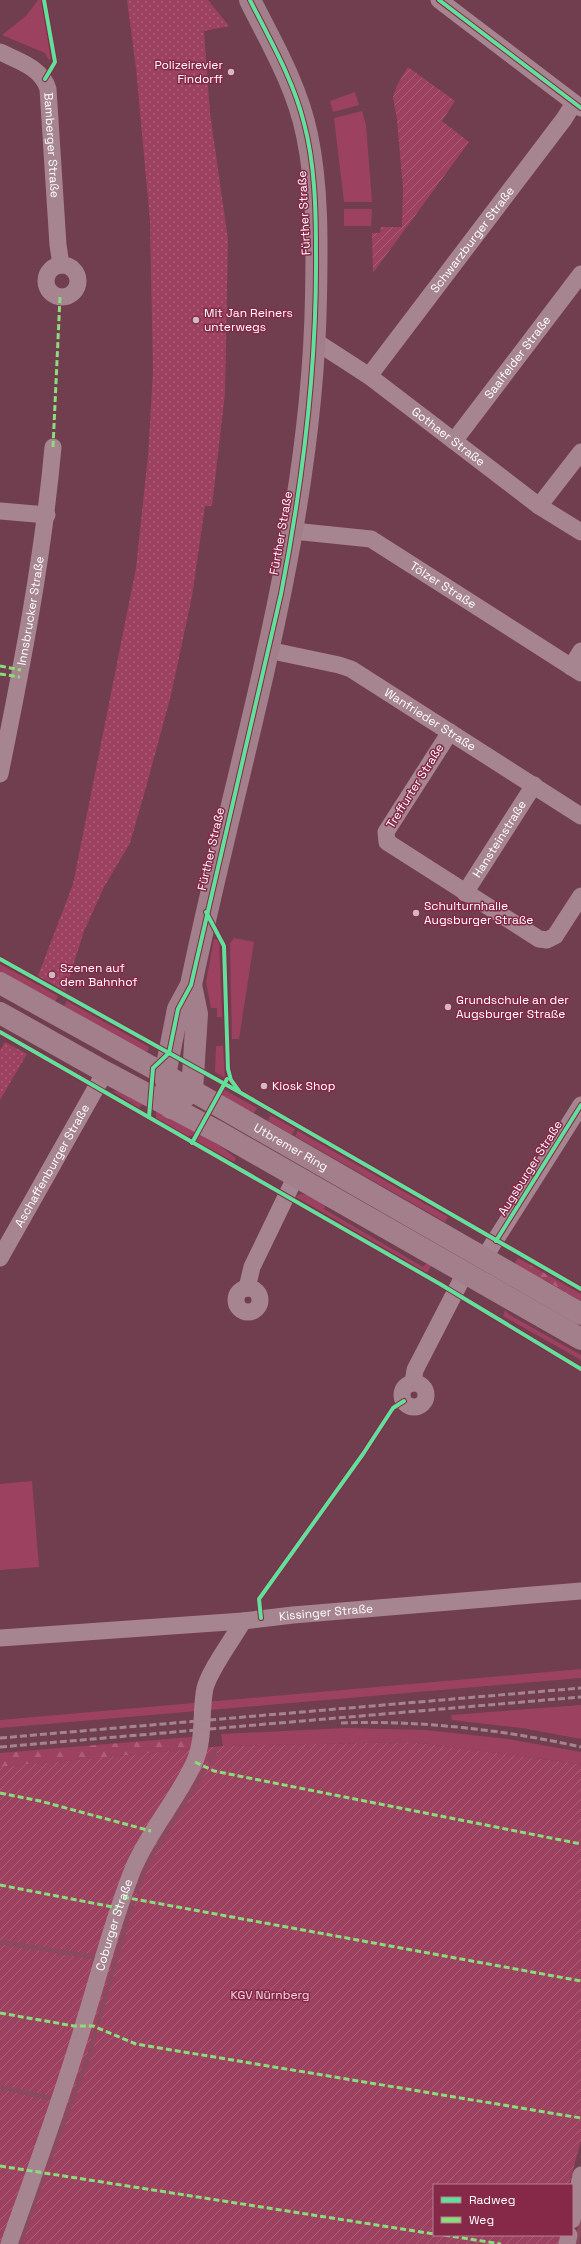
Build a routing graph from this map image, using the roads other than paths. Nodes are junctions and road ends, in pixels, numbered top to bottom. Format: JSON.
{"nodes":[{"id":1,"x":439,"y":0,"type":"edge"},
{"id":2,"x":249,"y":5,"type":"edge"},
{"id":3,"x":0,"y":52,"type":"edge"},
{"id":4,"x":577,"y":106,"type":"edge"},
{"id":5,"x":61,"y":265,"type":"dead end"},
{"id":6,"x":581,"y":274,"type":"edge"},
{"id":7,"x":315,"y":341,"type":"junction"},
{"id":8,"x":370,"y":376,"type":"junction"},
{"id":9,"x":454,"y":441,"type":"junction"},
{"id":10,"x":53,"y":447,"type":"dead end"},
{"id":11,"x":581,"y":452,"type":"edge"},
{"id":12,"x":539,"y":506,"type":"junction"},
{"id":13,"x":0,"y":511,"type":"edge"},
{"id":14,"x":47,"y":515,"type":"junction"},
{"id":15,"x":293,"y":531,"type":"junction"},
{"id":16,"x":581,"y":532,"type":"edge"},
{"id":17,"x":268,"y":650,"type":"junction"},
{"id":18,"x":581,"y":651,"type":"edge"},
{"id":19,"x":576,"y":670,"type":"edge"},
{"id":20,"x":450,"y":732,"type":"junction"},
{"id":21,"x":0,"y":774,"type":"edge"},
{"id":22,"x":534,"y":786,"type":"junction"},
{"id":23,"x":581,"y":816,"type":"edge"},
{"id":24,"x":465,"y":894,"type":"junction"},
{"id":25,"x":581,"y":896,"type":"edge"},
{"id":26,"x":0,"y":983,"type":"edge"},
{"id":27,"x":191,"y":985,"type":"junction"},
{"id":28,"x":0,"y":1013,"type":"edge"},
{"id":29,"x":105,"y":1072,"type":"junction"},
{"id":30,"x":165,"y":1076,"type":"junction"},
{"id":31,"x":192,"y":1091,"type":"junction"},
{"id":32,"x":581,"y":1105,"type":"edge"},
{"id":33,"x":171,"y":1108,"type":"junction"},
{"id":34,"x":296,"y":1176,"type":"junction"},
{"id":35,"x":0,"y":1258,"type":"edge"},
{"id":36,"x":484,"y":1258,"type":"junction"},
{"id":37,"x":465,"y":1273,"type":"junction"},
{"id":38,"x":247,"y":1288,"type":"dead end"},
{"id":39,"x":581,"y":1314,"type":"edge"},
{"id":40,"x":581,"y":1339,"type":"edge"},
{"id":41,"x":413,"y":1383,"type":"dead end"},
{"id":42,"x":581,"y":1591,"type":"edge"},
{"id":43,"x":243,"y":1620,"type":"junction"},
{"id":44,"x":0,"y":1638,"type":"edge"},
{"id":45,"x":581,"y":2175,"type":"edge"},
{"id":46,"x":573,"y":2215,"type":"edge"},
{"id":47,"x":9,"y":2244,"type":"edge"}],
"edges":[{"from":1,"to":4,"type":"street"},
{"from":2,"to":7,"type":"main road","name":"Fürther Straße"},
{"from":3,"to":5,"type":"street","name":"Bamberger Straße"},
{"from":4,"to":8,"type":"street","name":"Schwarzburger Straße"},
{"from":6,"to":9,"type":"street","name":"Saalfelder Straße"},
{"from":7,"to":8,"type":"street","name":"Gothaer Straße"},
{"from":7,"to":15,"type":"main road","name":"Fürther Straße"},
{"from":8,"to":9,"type":"street","name":"Gothaer Straße"},
{"from":9,"to":12,"type":"street","name":"Gothaer Straße"},
{"from":10,"to":14,"type":"street","name":"Innsbrucker Straße"},
{"from":11,"to":12,"type":"street"},
{"from":12,"to":16,"type":"street","name":"Gothaer Straße"},
{"from":13,"to":14,"type":"street"},
{"from":14,"to":21,"type":"street","name":"Innsbrucker Straße"},
{"from":15,"to":17,"type":"main road","name":"Fürther Straße"},
{"from":15,"to":19,"type":"street","name":"Tölzer Straße"},
{"from":17,"to":20,"type":"street","name":"Wanfrieder Straße"},
{"from":17,"to":27,"type":"main road","name":"Fürther Straße"},
{"from":18,"to":19,"type":"street"},
{"from":20,"to":22,"type":"street","name":"Wanfrieder Straße"},
{"from":20,"to":24,"type":"street","name":"Treffurter Straße"},
{"from":22,"to":23,"type":"street","name":"Wanfrieder Straße"},
{"from":22,"to":24,"type":"street","name":"Hansteinstraße"},
{"from":24,"to":25,"type":"street"},
{"from":26,"to":30,"type":"main road","name":"Utbremer Ring"},
{"from":27,"to":30,"type":"main road","name":"Fürther Straße"},
{"from":27,"to":31,"type":"main road","name":"Fürther Straße"},
{"from":28,"to":29,"type":"main road","name":"Utbremer Ring"},
{"from":29,"to":33,"type":"main road","name":"Utbremer Ring"},
{"from":29,"to":35,"type":"street","name":"Aschaffenburger Straße"},
{"from":30,"to":31,"type":"main road","name":"Utbremer Ring"},
{"from":30,"to":33,"type":"main road","name":"Fürther Straße"},
{"from":31,"to":33,"type":"main road"},
{"from":31,"to":36,"type":"main road","name":"Utbremer Ring"},
{"from":32,"to":36,"type":"street","name":"Augsburger Straße"},
{"from":33,"to":34,"type":"main road","name":"Utbremer Ring"},
{"from":34,"to":37,"type":"main road","name":"Utbremer Ring"},
{"from":34,"to":38,"type":"street","name":"Utbremer Ring"},
{"from":36,"to":39,"type":"main road","name":"Utbremer Ring"},
{"from":37,"to":40,"type":"main road","name":"Utbremer Ring"},
{"from":37,"to":41,"type":"street"},
{"from":42,"to":43,"type":"street","name":"Kissinger Straße"},
{"from":43,"to":44,"type":"street","name":"Kissinger Straße"},
{"from":43,"to":47,"type":"street","name":"Coburger Straße"},
{"from":45,"to":46,"type":"street"}]}
